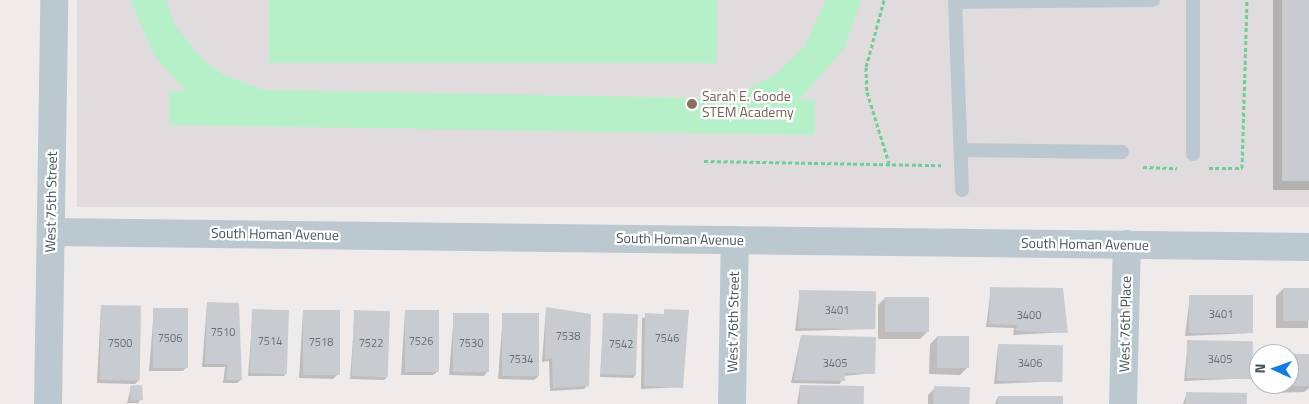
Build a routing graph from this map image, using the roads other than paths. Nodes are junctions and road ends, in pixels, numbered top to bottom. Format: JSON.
{"nodes":[{"id":1,"x":54,"y":0,"type":"edge"},
{"id":2,"x":1153,"y":0,"type":"edge"},
{"id":3,"x":1194,"y":0,"type":"edge"},
{"id":4,"x":961,"y":150,"type":"junction"},
{"id":5,"x":1122,"y":152,"type":"dead end"},
{"id":6,"x":1193,"y":154,"type":"dead end"},
{"id":7,"x":962,"y":190,"type":"dead end"},
{"id":8,"x":50,"y":232,"type":"junction"},
{"id":9,"x":735,"y":240,"type":"junction"},
{"id":10,"x":1127,"y":244,"type":"junction"},
{"id":11,"x":1309,"y":247,"type":"edge"},
{"id":12,"x":48,"y":404,"type":"edge"},
{"id":13,"x":732,"y":404,"type":"edge"},
{"id":14,"x":1123,"y":404,"type":"edge"}],
"edges":[{"from":1,"to":8,"type":"street","name":"West 75th Street"},
{"from":2,"to":4,"type":"lane"},
{"from":3,"to":6,"type":"lane"},
{"from":4,"to":5,"type":"lane"},
{"from":4,"to":7,"type":"lane"},
{"from":8,"to":9,"type":"street","name":"South Homan Avenue"},
{"from":8,"to":12,"type":"street","name":"West 75th Street"},
{"from":9,"to":10,"type":"street","name":"South Homan Avenue"},
{"from":9,"to":13,"type":"street","name":"West 76th Street"},
{"from":10,"to":11,"type":"street","name":"South Homan Avenue"},
{"from":10,"to":14,"type":"street","name":"West 76th Place"}]}
